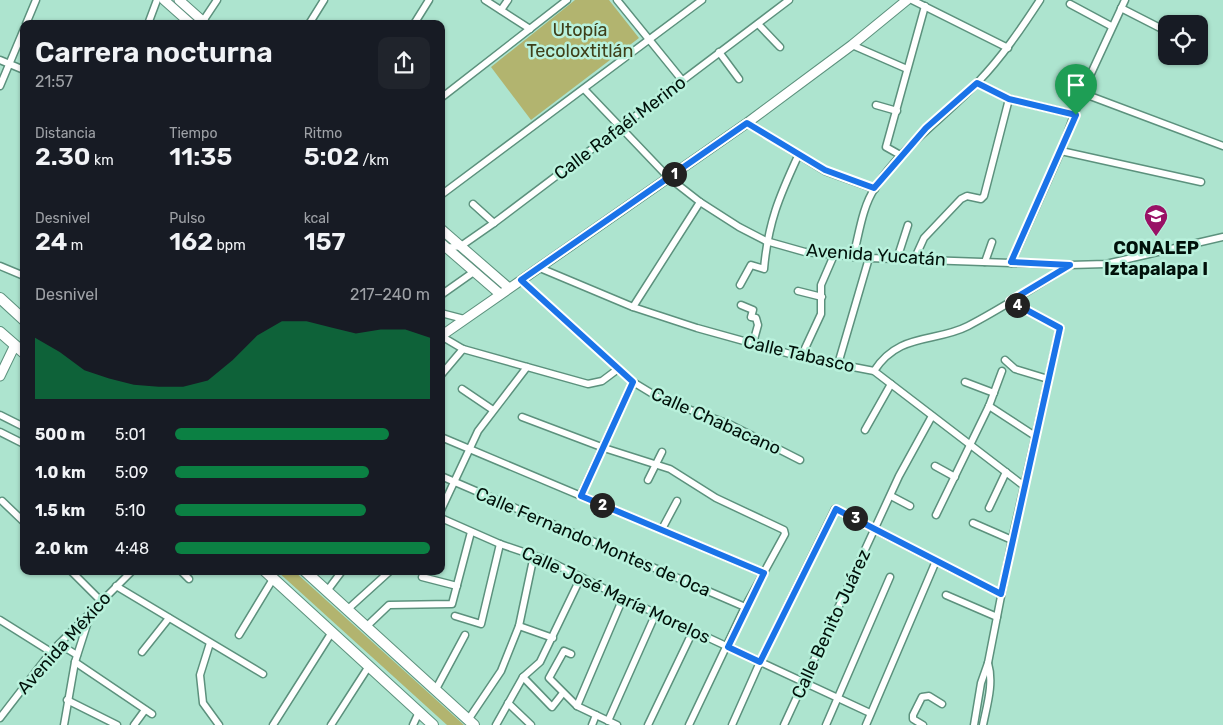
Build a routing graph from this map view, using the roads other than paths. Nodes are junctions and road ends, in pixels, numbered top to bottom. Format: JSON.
{"nodes":[{"id":1,"x":36,"y":0,"type":"edge"},
{"id":2,"x":158,"y":0,"type":"edge"},
{"id":3,"x":164,"y":0,"type":"edge"},
{"id":4,"x":179,"y":0,"type":"edge"},
{"id":5,"x":217,"y":0,"type":"edge"},
{"id":6,"x":324,"y":0,"type":"edge"},
{"id":7,"x":429,"y":0,"type":"edge"},
{"id":8,"x":485,"y":0,"type":"edge"},
{"id":9,"x":508,"y":0,"type":"edge"},
{"id":10,"x":567,"y":0,"type":"edge"},
{"id":11,"x":617,"y":0,"type":"edge"},
{"id":12,"x":702,"y":0,"type":"edge"},
{"id":13,"x":789,"y":0,"type":"edge"},
{"id":14,"x":908,"y":0,"type":"edge"},
{"id":15,"x":912,"y":0,"type":"edge"},
{"id":16,"x":1040,"y":0,"type":"edge"},
{"id":17,"x":1125,"y":0,"type":"edge"},
{"id":18,"x":1070,"y":4,"type":"dead end"},
{"id":19,"x":924,"y":6,"type":"junction"},
{"id":20,"x":1121,"y":8,"type":"junction"},
{"id":21,"x":500,"y":10,"type":"junction"},
{"id":22,"x":28,"y":20,"type":"edge"},
{"id":23,"x":150,"y":20,"type":"edge"},
{"id":24,"x":186,"y":20,"type":"edge"},
{"id":25,"x":201,"y":20,"type":"edge"},
{"id":26,"x":206,"y":20,"type":"edge"},
{"id":27,"x":312,"y":20,"type":"edge"},
{"id":28,"x":416,"y":20,"type":"edge"},
{"id":29,"x":758,"y":24,"type":"junction"},
{"id":30,"x":1111,"y":26,"type":"junction"},
{"id":31,"x":1158,"y":27,"type":"edge"},
{"id":32,"x":530,"y":29,"type":"junction"},
{"id":33,"x":20,"y":38,"type":"edge"},
{"id":34,"x":648,"y":40,"type":"junction"},
{"id":35,"x":852,"y":45,"type":"junction"},
{"id":36,"x":780,"y":47,"type":"dead end"},
{"id":37,"x":1008,"y":48,"type":"junction"},
{"id":38,"x":719,"y":52,"type":"junction"},
{"id":39,"x":0,"y":60,"type":"edge"},
{"id":40,"x":9,"y":64,"type":"junction"},
{"id":41,"x":20,"y":68,"type":"edge"},
{"id":42,"x":907,"y":69,"type":"junction"},
{"id":43,"x":739,"y":79,"type":"dead end"},
{"id":44,"x":682,"y":80,"type":"junction"},
{"id":45,"x":977,"y":83,"type":"junction"},
{"id":46,"x":0,"y":86,"type":"edge"},
{"id":47,"x":584,"y":89,"type":"junction"},
{"id":48,"x":1082,"y":93,"type":"junction"},
{"id":49,"x":445,"y":95,"type":"edge"},
{"id":50,"x":1009,"y":99,"type":"junction"},
{"id":51,"x":876,"y":105,"type":"dead end"},
{"id":52,"x":897,"y":111,"type":"junction"},
{"id":53,"x":1076,"y":115,"type":"junction"},
{"id":54,"x":747,"y":123,"type":"junction"},
{"id":55,"x":620,"y":127,"type":"junction"},
{"id":56,"x":1223,"y":146,"type":"edge"},
{"id":57,"x":1061,"y":151,"type":"junction"},
{"id":58,"x":798,"y":156,"type":"junction"},
{"id":59,"x":902,"y":156,"type":"junction"},
{"id":60,"x":668,"y":177,"type":"junction"},
{"id":61,"x":1201,"y":182,"type":"dead end"},
{"id":62,"x":874,"y":188,"type":"junction"},
{"id":63,"x":445,"y":192,"type":"edge"},
{"id":64,"x":700,"y":202,"type":"junction"},
{"id":65,"x":474,"y":204,"type":"dead end"},
{"id":66,"x":494,"y":223,"type":"junction"},
{"id":67,"x":908,"y":225,"type":"dead end"},
{"id":68,"x":445,"y":232,"type":"edge"},
{"id":69,"x":1223,"y":237,"type":"edge"},
{"id":70,"x":766,"y":241,"type":"junction"},
{"id":71,"x":992,"y":242,"type":"dead end"},
{"id":72,"x":445,"y":246,"type":"edge"},
{"id":73,"x":461,"y":246,"type":"junction"},
{"id":74,"x":445,"y":248,"type":"edge"},
{"id":75,"x":834,"y":256,"type":"junction"},
{"id":76,"x":853,"y":257,"type":"junction"},
{"id":77,"x":869,"y":258,"type":"junction"},
{"id":78,"x":897,"y":259,"type":"junction"},
{"id":79,"x":914,"y":260,"type":"junction"},
{"id":80,"x":985,"y":262,"type":"junction"},
{"id":81,"x":1011,"y":262,"type":"junction"},
{"id":82,"x":1070,"y":265,"type":"junction"},
{"id":83,"x":0,"y":266,"type":"edge"},
{"id":84,"x":540,"y":268,"type":"junction"},
{"id":85,"x":475,"y":271,"type":"junction"},
{"id":86,"x":20,"y":274,"type":"edge"},
{"id":87,"x":521,"y":280,"type":"junction"},
{"id":88,"x":740,"y":285,"type":"dead end"},
{"id":89,"x":509,"y":288,"type":"junction"},
{"id":90,"x":798,"y":291,"type":"dead end"},
{"id":91,"x":445,"y":292,"type":"edge"},
{"id":92,"x":500,"y":294,"type":"junction"},
{"id":93,"x":822,"y":297,"type":"junction"},
{"id":94,"x":0,"y":298,"type":"edge"},
{"id":95,"x":1010,"y":301,"type":"junction"},
{"id":96,"x":741,"y":305,"type":"dead end"},
{"id":97,"x":633,"y":307,"type":"junction"},
{"id":98,"x":445,"y":314,"type":"edge"},
{"id":99,"x":20,"y":315,"type":"edge"},
{"id":100,"x":464,"y":319,"type":"junction"},
{"id":101,"x":0,"y":332,"type":"edge"},
{"id":102,"x":445,"y":333,"type":"edge"},
{"id":103,"x":445,"y":338,"type":"edge"},
{"id":104,"x":753,"y":343,"type":"junction"},
{"id":105,"x":15,"y":345,"type":"junction"},
{"id":106,"x":20,"y":349,"type":"edge"},
{"id":107,"x":463,"y":349,"type":"junction"},
{"id":108,"x":801,"y":357,"type":"junction"},
{"id":109,"x":1005,"y":360,"type":"dead end"},
{"id":110,"x":838,"y":364,"type":"junction"},
{"id":111,"x":526,"y":368,"type":"junction"},
{"id":112,"x":618,"y":368,"type":"junction"},
{"id":113,"x":445,"y":370,"type":"edge"},
{"id":114,"x":874,"y":371,"type":"junction"},
{"id":115,"x":1002,"y":371,"type":"dead end"},
{"id":116,"x":0,"y":376,"type":"edge"},
{"id":117,"x":1048,"y":379,"type":"junction"},
{"id":118,"x":633,"y":382,"type":"junction"},
{"id":119,"x":965,"y":382,"type":"dead end"},
{"id":120,"x":890,"y":384,"type":"junction"},
{"id":121,"x":462,"y":389,"type":"dead end"},
{"id":122,"x":994,"y":393,"type":"junction"},
{"id":123,"x":989,"y":406,"type":"junction"},
{"id":124,"x":493,"y":410,"type":"junction"},
{"id":125,"x":0,"y":415,"type":"edge"},
{"id":126,"x":932,"y":416,"type":"junction"},
{"id":127,"x":522,"y":417,"type":"dead end"},
{"id":128,"x":20,"y":425,"type":"edge"},
{"id":129,"x":864,"y":430,"type":"dead end"},
{"id":130,"x":0,"y":432,"type":"edge"},
{"id":131,"x":1036,"y":436,"type":"junction"},
{"id":132,"x":445,"y":438,"type":"edge"},
{"id":133,"x":20,"y":442,"type":"edge"},
{"id":134,"x":971,"y":445,"type":"junction"},
{"id":135,"x":469,"y":448,"type":"junction"},
{"id":136,"x":604,"y":448,"type":"junction"},
{"id":137,"x":662,"y":452,"type":"dead end"},
{"id":138,"x":800,"y":460,"type":"dead end"},
{"id":139,"x":656,"y":464,"type":"junction"},
{"id":140,"x":935,"y":466,"type":"dead end"},
{"id":141,"x":1006,"y":472,"type":"junction"},
{"id":142,"x":955,"y":477,"type":"junction"},
{"id":143,"x":445,"y":478,"type":"edge"},
{"id":144,"x":648,"y":480,"type":"dead end"},
{"id":145,"x":455,"y":482,"type":"junction"},
{"id":146,"x":1024,"y":486,"type":"junction"},
{"id":147,"x":581,"y":496,"type":"junction"},
{"id":148,"x":891,"y":496,"type":"junction"},
{"id":149,"x":2,"y":501,"type":"dead end"},
{"id":150,"x":677,"y":501,"type":"dead end"},
{"id":151,"x":445,"y":502,"type":"edge"},
{"id":152,"x":910,"y":506,"type":"dead end"},
{"id":153,"x":989,"y":508,"type":"dead end"},
{"id":154,"x":936,"y":515,"type":"dead end"},
{"id":155,"x":20,"y":516,"type":"edge"},
{"id":156,"x":445,"y":519,"type":"edge"},
{"id":157,"x":973,"y":523,"type":"dead end"},
{"id":158,"x":876,"y":528,"type":"junction"},
{"id":159,"x":662,"y":529,"type":"junction"},
{"id":160,"x":471,"y":532,"type":"junction"},
{"id":161,"x":1012,"y":540,"type":"junction"},
{"id":162,"x":500,"y":544,"type":"junction"},
{"id":163,"x":534,"y":555,"type":"junction"},
{"id":164,"x":936,"y":561,"type":"junction"},
{"id":165,"x":764,"y":573,"type":"junction"},
{"id":166,"x":74,"y":575,"type":"edge"},
{"id":167,"x":128,"y":575,"type":"edge"},
{"id":168,"x":185,"y":575,"type":"edge"},
{"id":169,"x":269,"y":575,"type":"edge"},
{"id":170,"x":310,"y":575,"type":"edge"},
{"id":171,"x":339,"y":575,"type":"edge"},
{"id":172,"x":386,"y":575,"type":"edge"},
{"id":173,"x":890,"y":576,"type":"dead end"},
{"id":174,"x":422,"y":577,"type":"dead end"},
{"id":175,"x":581,"y":577,"type":"junction"},
{"id":176,"x":189,"y":579,"type":"dead end"},
{"id":177,"x":273,"y":579,"type":"junction"},
{"id":178,"x":116,"y":586,"type":"junction"},
{"id":179,"x":457,"y":586,"type":"junction"},
{"id":180,"x":327,"y":591,"type":"junction"},
{"id":181,"x":1001,"y":594,"type":"junction"},
{"id":182,"x":946,"y":595,"type":"dead end"},
{"id":183,"x":623,"y":598,"type":"junction"},
{"id":184,"x":101,"y":601,"type":"junction"},
{"id":185,"x":746,"y":608,"type":"junction"},
{"id":186,"x":348,"y":609,"type":"junction"},
{"id":187,"x":92,"y":610,"type":"junction"},
{"id":188,"x":656,"y":614,"type":"junction"},
{"id":189,"x":455,"y":616,"type":"dead end"},
{"id":190,"x":997,"y":617,"type":"junction"},
{"id":191,"x":169,"y":618,"type":"junction"},
{"id":192,"x":0,"y":620,"type":"edge"},
{"id":193,"x":367,"y":626,"type":"junction"},
{"id":194,"x":519,"y":626,"type":"junction"},
{"id":195,"x":693,"y":631,"type":"junction"},
{"id":196,"x":332,"y":632,"type":"junction"},
{"id":197,"x":239,"y":635,"type":"dead end"},
{"id":198,"x":466,"y":635,"type":"dead end"},
{"id":199,"x":554,"y":638,"type":"junction"},
{"id":200,"x":210,"y":643,"type":"junction"},
{"id":201,"x":59,"y":644,"type":"junction"},
{"id":202,"x":728,"y":647,"type":"junction"},
{"id":203,"x":51,"y":652,"type":"junction"},
{"id":204,"x":142,"y":652,"type":"dead end"},
{"id":205,"x":571,"y":654,"type":"dead end"},
{"id":206,"x":76,"y":659,"type":"junction"},
{"id":207,"x":760,"y":662,"type":"junction"},
{"id":208,"x":988,"y":663,"type":"junction"},
{"id":209,"x":369,"y":666,"type":"junction"},
{"id":210,"x":263,"y":674,"type":"dead end"},
{"id":211,"x":523,"y":678,"type":"junction"},
{"id":212,"x":804,"y":683,"type":"junction"},
{"id":213,"x":436,"y":689,"type":"junction"},
{"id":214,"x":562,"y":693,"type":"junction"},
{"id":215,"x":838,"y":699,"type":"junction"},
{"id":216,"x":67,"y":700,"type":"junction"},
{"id":217,"x":978,"y":700,"type":"junction"},
{"id":218,"x":987,"y":702,"type":"junction"},
{"id":219,"x":508,"y":703,"type":"junction"},
{"id":220,"x":942,"y":704,"type":"dead end"},
{"id":221,"x":577,"y":706,"type":"junction"},
{"id":222,"x":145,"y":710,"type":"junction"},
{"id":223,"x":419,"y":712,"type":"junction"},
{"id":224,"x":152,"y":714,"type":"dead end"},
{"id":225,"x":870,"y":714,"type":"junction"},
{"id":226,"x":596,"y":715,"type":"junction"},
{"id":227,"x":0,"y":718,"type":"edge"},
{"id":228,"x":608,"y":720,"type":"junction"},
{"id":229,"x":471,"y":722,"type":"edge"},
{"id":230,"x":64,"y":725,"type":"edge"},
{"id":231,"x":117,"y":725,"type":"edge"},
{"id":232,"x":134,"y":725,"type":"edge"},
{"id":233,"x":219,"y":725,"type":"edge"},
{"id":234,"x":273,"y":725,"type":"edge"},
{"id":235,"x":331,"y":725,"type":"edge"},
{"id":236,"x":413,"y":725,"type":"edge"},
{"id":237,"x":433,"y":725,"type":"edge"},
{"id":238,"x":496,"y":725,"type":"edge"},
{"id":239,"x":531,"y":725,"type":"edge"},
{"id":240,"x":592,"y":725,"type":"edge"},
{"id":241,"x":617,"y":725,"type":"edge"},
{"id":242,"x":648,"y":725,"type":"edge"},
{"id":243,"x":690,"y":725,"type":"edge"},
{"id":244,"x":732,"y":725,"type":"edge"},
{"id":245,"x":784,"y":725,"type":"edge"},
{"id":246,"x":826,"y":725,"type":"edge"},
{"id":247,"x":866,"y":725,"type":"edge"},
{"id":248,"x":923,"y":725,"type":"edge"},
{"id":249,"x":974,"y":725,"type":"edge"},
{"id":250,"x":984,"y":725,"type":"edge"}],
"edges":[{"from":1,"to":22,"type":"street"},
{"from":2,"to":23,"type":"street"},
{"from":3,"to":24,"type":"street"},
{"from":4,"to":25,"type":"street"},
{"from":5,"to":26,"type":"street"},
{"from":6,"to":27,"type":"street"},
{"from":7,"to":28,"type":"street"},
{"from":8,"to":21,"type":"street"},
{"from":9,"to":21,"type":"street"},
{"from":10,"to":32,"type":"street"},
{"from":11,"to":34,"type":"street"},
{"from":12,"to":34,"type":"street"},
{"from":13,"to":29,"type":"street","name":"Calle Rafaél Merino"},
{"from":14,"to":35,"type":"street"},
{"from":15,"to":19,"type":"street"},
{"from":16,"to":37,"type":"street"},
{"from":17,"to":20,"type":"street"},
{"from":18,"to":30,"type":"street"},
{"from":19,"to":37,"type":"street"},
{"from":19,"to":42,"type":"street"},
{"from":20,"to":30,"type":"street"},
{"from":20,"to":31,"type":"street"},
{"from":21,"to":32,"type":"street"},
{"from":29,"to":36,"type":"street"},
{"from":29,"to":38,"type":"street","name":"Calle Rafaél Merino"},
{"from":30,"to":48,"type":"street"},
{"from":32,"to":49,"type":"street"},
{"from":33,"to":40,"type":"street"},
{"from":34,"to":44,"type":"street"},
{"from":34,"to":47,"type":"street"},
{"from":35,"to":42,"type":"street"},
{"from":35,"to":54,"type":"street"},
{"from":37,"to":45,"type":"street"},
{"from":38,"to":43,"type":"street"},
{"from":38,"to":44,"type":"street","name":"Calle Rafaél Merino"},
{"from":39,"to":40,"type":"street"},
{"from":40,"to":41,"type":"street"},
{"from":40,"to":46,"type":"street"},
{"from":42,"to":52,"type":"street"},
{"from":44,"to":55,"type":"street","name":"Calle Rafaél Merino"},
{"from":45,"to":50,"type":"street"},
{"from":45,"to":59,"type":"street"},
{"from":47,"to":55,"type":"street","name":"Avenida Yucatán"},
{"from":47,"to":63,"type":"street"},
{"from":48,"to":53,"type":"street"},
{"from":48,"to":56,"type":"street"},
{"from":50,"to":53,"type":"street"},
{"from":50,"to":79,"type":"street"},
{"from":51,"to":52,"type":"street"},
{"from":52,"to":59,"type":"street"},
{"from":53,"to":57,"type":"street"},
{"from":54,"to":58,"type":"street"},
{"from":54,"to":60,"type":"street"},
{"from":55,"to":60,"type":"street","name":"Avenida Yucatán"},
{"from":55,"to":66,"type":"street","name":"Calle Rafaél Merino"},
{"from":57,"to":61,"type":"street"},
{"from":57,"to":81,"type":"street"},
{"from":58,"to":62,"type":"street"},
{"from":58,"to":70,"type":"street"},
{"from":59,"to":62,"type":"street"},
{"from":60,"to":64,"type":"street","name":"Avenida Yucatán"},
{"from":60,"to":84,"type":"street"},
{"from":62,"to":76,"type":"street"},
{"from":64,"to":70,"type":"street","name":"Avenida Yucatán"},
{"from":64,"to":97,"type":"street"},
{"from":65,"to":66,"type":"street"},
{"from":66,"to":73,"type":"street","name":"Calle Rafaél Merino"},
{"from":67,"to":78,"type":"street"},
{"from":68,"to":73,"type":"street"},
{"from":69,"to":82,"type":"street","name":"Avenida Yucatán"},
{"from":70,"to":75,"type":"street","name":"Avenida Yucatán"},
{"from":70,"to":88,"type":"street"},
{"from":71,"to":80,"type":"street"},
{"from":72,"to":73,"type":"street","name":"Calle Rafaél Merino"},
{"from":73,"to":89,"type":"street"},
{"from":74,"to":85,"type":"street"},
{"from":75,"to":76,"type":"street","name":"Avenida Yucatán"},
{"from":75,"to":93,"type":"street"},
{"from":76,"to":77,"type":"street","name":"Avenida Yucatán"},
{"from":77,"to":78,"type":"street","name":"Avenida Yucatán"},
{"from":77,"to":110,"type":"street"},
{"from":78,"to":79,"type":"street","name":"Avenida Yucatán"},
{"from":79,"to":80,"type":"street","name":"Avenida Yucatán"},
{"from":80,"to":81,"type":"street","name":"Avenida Yucatán"},
{"from":81,"to":82,"type":"street","name":"Avenida Yucatán"},
{"from":82,"to":95,"type":"street","name":"Calle Tabasco"},
{"from":83,"to":86,"type":"street"},
{"from":84,"to":87,"type":"street"},
{"from":84,"to":97,"type":"street","name":"Calle Tabasco"},
{"from":85,"to":91,"type":"street"},
{"from":85,"to":92,"type":"street"},
{"from":87,"to":89,"type":"street"},
{"from":87,"to":112,"type":"street","name":"Calle Chabacano"},
{"from":89,"to":92,"type":"street"},
{"from":90,"to":93,"type":"street"},
{"from":92,"to":100,"type":"street"},
{"from":93,"to":108,"type":"street"},
{"from":94,"to":99,"type":"main road"},
{"from":95,"to":114,"type":"street","name":"Calle Tabasco"},
{"from":95,"to":117,"type":"street"},
{"from":96,"to":104,"type":"street"},
{"from":97,"to":104,"type":"street","name":"Calle Tabasco"},
{"from":98,"to":100,"type":"street"},
{"from":100,"to":102,"type":"street"},
{"from":101,"to":105,"type":"main road"},
{"from":103,"to":107,"type":"street"},
{"from":104,"to":108,"type":"street","name":"Calle Tabasco"},
{"from":105,"to":106,"type":"main road"},
{"from":105,"to":116,"type":"street"},
{"from":107,"to":111,"type":"street"},
{"from":107,"to":113,"type":"street"},
{"from":108,"to":110,"type":"street","name":"Calle Tabasco"},
{"from":109,"to":117,"type":"street"},
{"from":110,"to":114,"type":"street","name":"Calle Tabasco"},
{"from":111,"to":112,"type":"street"},
{"from":111,"to":124,"type":"street"},
{"from":112,"to":118,"type":"street","name":"Calle Chabacano"},
{"from":114,"to":120,"type":"street"},
{"from":115,"to":122,"type":"street"},
{"from":117,"to":131,"type":"street"},
{"from":118,"to":136,"type":"street"},
{"from":118,"to":138,"type":"street","name":"Calle Chabacano"},
{"from":119,"to":122,"type":"street"},
{"from":120,"to":126,"type":"street"},
{"from":120,"to":129,"type":"street"},
{"from":121,"to":124,"type":"street"},
{"from":122,"to":123,"type":"street"},
{"from":123,"to":131,"type":"street"},
{"from":123,"to":134,"type":"street"},
{"from":124,"to":135,"type":"street"},
{"from":125,"to":128,"type":"street"},
{"from":126,"to":134,"type":"street"},
{"from":126,"to":148,"type":"street","name":"Calle Benito Juárez"},
{"from":127,"to":136,"type":"street"},
{"from":130,"to":133,"type":"street"},
{"from":131,"to":146,"type":"street"},
{"from":132,"to":135,"type":"street"},
{"from":134,"to":141,"type":"street"},
{"from":134,"to":142,"type":"street"},
{"from":135,"to":145,"type":"street"},
{"from":135,"to":147,"type":"street"},
{"from":136,"to":139,"type":"street"},
{"from":136,"to":147,"type":"street"},
{"from":137,"to":139,"type":"street"},
{"from":139,"to":144,"type":"street"},
{"from":139,"to":165,"type":"street"},
{"from":140,"to":142,"type":"street"},
{"from":141,"to":146,"type":"street"},
{"from":141,"to":153,"type":"street"},
{"from":142,"to":154,"type":"street"},
{"from":143,"to":145,"type":"street","name":"Calle Fernando Montes de Oca"},
{"from":145,"to":151,"type":"street"},
{"from":145,"to":185,"type":"street","name":"Calle Fernando Montes de Oca"},
{"from":146,"to":161,"type":"street"},
{"from":147,"to":159,"type":"street"},
{"from":148,"to":152,"type":"street"},
{"from":148,"to":158,"type":"street","name":"Calle Benito Juárez"},
{"from":149,"to":155,"type":"street"},
{"from":150,"to":159,"type":"street"},
{"from":156,"to":160,"type":"street","name":"Calle José María Morelos"},
{"from":157,"to":161,"type":"street"},
{"from":158,"to":164,"type":"street"},
{"from":158,"to":207,"type":"street"},
{"from":158,"to":212,"type":"street","name":"Calle Benito Juárez"},
{"from":159,"to":165,"type":"street"},
{"from":160,"to":162,"type":"street","name":"Calle José María Morelos"},
{"from":160,"to":179,"type":"street"},
{"from":161,"to":181,"type":"street"},
{"from":162,"to":163,"type":"street","name":"Calle José María Morelos"},
{"from":162,"to":189,"type":"street"},
{"from":163,"to":175,"type":"street","name":"Calle José María Morelos"},
{"from":163,"to":194,"type":"street"},
{"from":164,"to":181,"type":"street"},
{"from":164,"to":225,"type":"street"},
{"from":165,"to":185,"type":"street"},
{"from":166,"to":184,"type":"street"},
{"from":167,"to":178,"type":"street","name":"Avenida México"},
{"from":168,"to":176,"type":"street"},
{"from":169,"to":177,"type":"main road"},
{"from":170,"to":180,"type":"main road"},
{"from":171,"to":180,"type":"street"},
{"from":172,"to":186,"type":"street"},
{"from":173,"to":215,"type":"street"},
{"from":174,"to":179,"type":"street"},
{"from":175,"to":183,"type":"street","name":"Calle José María Morelos"},
{"from":175,"to":199,"type":"street"},
{"from":177,"to":196,"type":"main road"},
{"from":177,"to":197,"type":"street"},
{"from":178,"to":184,"type":"street","name":"Avenida México"},
{"from":178,"to":191,"type":"street"},
{"from":179,"to":193,"type":"street"},
{"from":180,"to":186,"type":"main road"},
{"from":181,"to":190,"type":"street"},
{"from":182,"to":190,"type":"street"},
{"from":183,"to":188,"type":"street","name":"Calle José María Morelos"},
{"from":183,"to":221,"type":"street"},
{"from":184,"to":187,"type":"street","name":"Avenida México"},
{"from":185,"to":202,"type":"street"},
{"from":186,"to":193,"type":"main road"},
{"from":187,"to":201,"type":"street","name":"Avenida México"},
{"from":187,"to":206,"type":"street"},
{"from":188,"to":195,"type":"street","name":"Calle José María Morelos"},
{"from":188,"to":228,"type":"street"},
{"from":190,"to":208,"type":"street"},
{"from":191,"to":200,"type":"street"},
{"from":191,"to":204,"type":"street"},
{"from":192,"to":203,"type":"street"},
{"from":193,"to":213,"type":"main road"},
{"from":194,"to":199,"type":"street"},
{"from":194,"to":229,"type":"street"},
{"from":195,"to":202,"type":"street","name":"Calle José María Morelos"},
{"from":195,"to":242,"type":"street"},
{"from":196,"to":209,"type":"main road"},
{"from":196,"to":234,"type":"street"},
{"from":198,"to":213,"type":"street"},
{"from":199,"to":211,"type":"street"},
{"from":200,"to":210,"type":"street"},
{"from":200,"to":233,"type":"street"},
{"from":201,"to":203,"type":"street","name":"Avenida México"},
{"from":201,"to":206,"type":"street"},
{"from":202,"to":207,"type":"street","name":"Calle José María Morelos"},
{"from":202,"to":243,"type":"street"},
{"from":203,"to":227,"type":"street","name":"Avenida México"},
{"from":205,"to":214,"type":"street"},
{"from":206,"to":216,"type":"street"},
{"from":206,"to":222,"type":"street"},
{"from":207,"to":212,"type":"street","name":"Calle José María Morelos"},
{"from":207,"to":244,"type":"street"},
{"from":208,"to":217,"type":"street"},
{"from":208,"to":218,"type":"street"},
{"from":209,"to":223,"type":"main road"},
{"from":209,"to":235,"type":"street"},
{"from":211,"to":214,"type":"street"},
{"from":211,"to":219,"type":"street"},
{"from":212,"to":215,"type":"street","name":"Calle José María Morelos"},
{"from":212,"to":245,"type":"street","name":"Calle Benito Juárez"},
{"from":213,"to":229,"type":"main road"},
{"from":214,"to":221,"type":"street"},
{"from":215,"to":225,"type":"street","name":"Calle José María Morelos"},
{"from":215,"to":246,"type":"street"},
{"from":216,"to":230,"type":"street"},
{"from":216,"to":231,"type":"street"},
{"from":217,"to":218,"type":"street"},
{"from":217,"to":249,"type":"street"},
{"from":218,"to":250,"type":"street"},
{"from":219,"to":238,"type":"street"},
{"from":219,"to":239,"type":"street"},
{"from":220,"to":248,"type":"street"},
{"from":221,"to":226,"type":"street"},
{"from":222,"to":224,"type":"street"},
{"from":222,"to":232,"type":"street"},
{"from":223,"to":236,"type":"street"},
{"from":223,"to":237,"type":"main road"},
{"from":225,"to":247,"type":"street"},
{"from":226,"to":228,"type":"street"},
{"from":226,"to":240,"type":"street"},
{"from":228,"to":241,"type":"street"}]}
